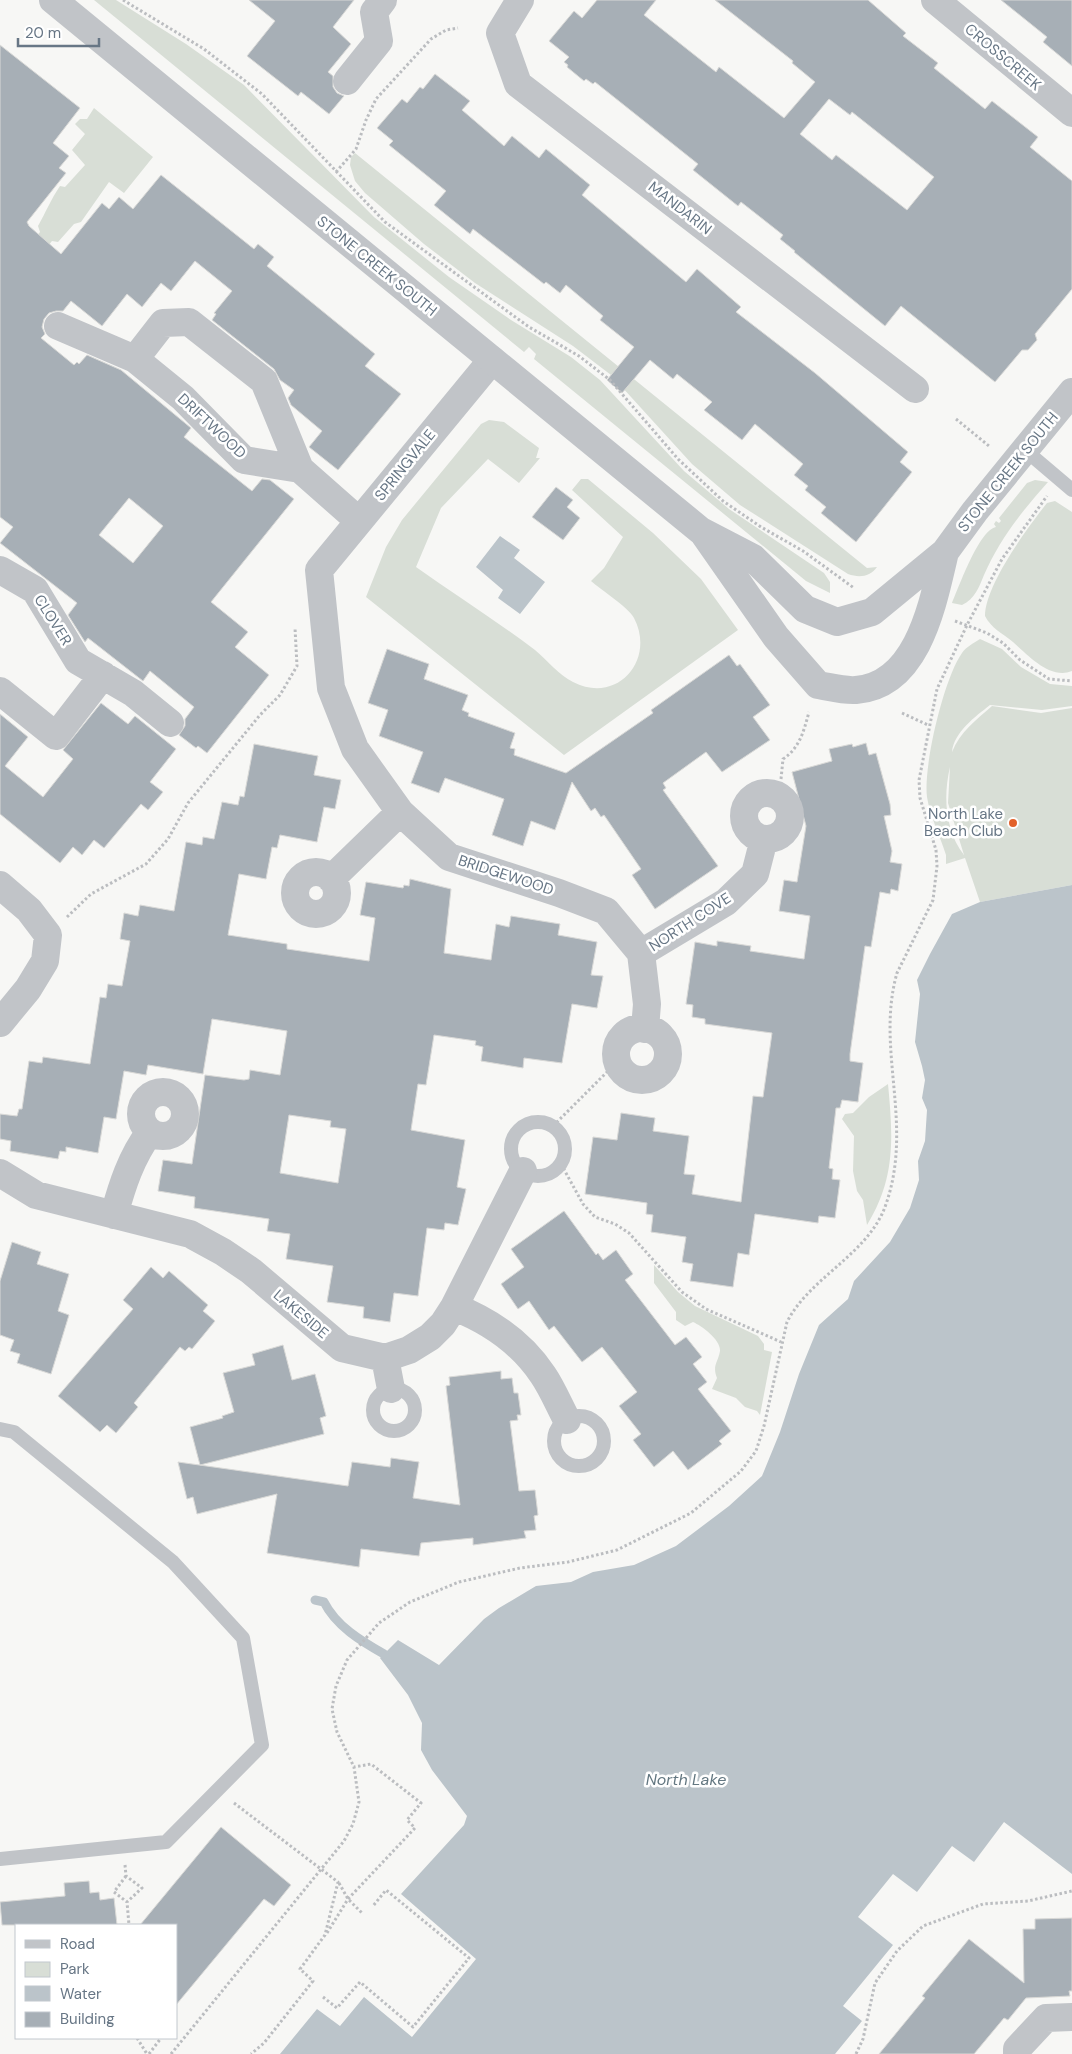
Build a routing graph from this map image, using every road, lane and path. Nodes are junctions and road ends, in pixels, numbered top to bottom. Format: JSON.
{"nodes":[{"id":1,"x":53,"y":0,"type":"edge"},
{"id":2,"x":123,"y":0,"type":"edge"},
{"id":3,"x":383,"y":0,"type":"edge"},
{"id":4,"x":520,"y":0,"type":"edge"},
{"id":5,"x":935,"y":0,"type":"edge"},
{"id":6,"x":458,"y":28,"type":"dead end"},
{"id":7,"x":347,"y":81,"type":"dead end"},
{"id":8,"x":1072,"y":113,"type":"edge"},
{"id":9,"x":336,"y":172,"type":"junction"},
{"id":10,"x":58,"y":326,"type":"dead end"},
{"id":11,"x":135,"y":359,"type":"junction"},
{"id":12,"x":492,"y":360,"type":"junction"},
{"id":13,"x":915,"y":389,"type":"dead end"},
{"id":14,"x":1072,"y":392,"type":"edge"},
{"id":15,"x":956,"y":418,"type":"dead end"},
{"id":16,"x":989,"y":446,"type":"dead end"},
{"id":17,"x":1025,"y":450,"type":"junction"},
{"id":18,"x":300,"y":469,"type":"junction"},
{"id":19,"x":1072,"y":490,"type":"edge"},
{"id":20,"x":1050,"y":492,"type":"dead end"},
{"id":21,"x":358,"y":521,"type":"junction"},
{"id":22,"x":701,"y":531,"type":"junction"},
{"id":23,"x":945,"y":552,"type":"junction"},
{"id":24,"x":0,"y":570,"type":"edge"},
{"id":25,"x":319,"y":570,"type":"joint"},
{"id":26,"x":860,"y":587,"type":"dead end"},
{"id":27,"x":947,"y":618,"type":"dead end"},
{"id":28,"x":294,"y":623,"type":"dead end"},
{"id":29,"x":967,"y":625,"type":"junction"},
{"id":30,"x":103,"y":676,"type":"junction"},
{"id":31,"x":1072,"y":681,"type":"edge"},
{"id":32,"x":0,"y":691,"type":"edge"},
{"id":33,"x":809,"y":712,"type":"dead end"},
{"id":34,"x":902,"y":713,"type":"dead end"},
{"id":35,"x":170,"y":723,"type":"dead end"},
{"id":36,"x":928,"y":725,"type":"junction"},
{"id":37,"x":781,"y":779,"type":"dead end"},
{"id":38,"x":400,"y":812,"type":"junction"},
{"id":39,"x":764,"y":839,"type":"dead end"},
{"id":40,"x":331,"y":878,"type":"dead end"},
{"id":41,"x":0,"y":885,"type":"edge"},
{"id":42,"x":48,"y":935,"type":"junction"},
{"id":43,"x":641,"y":953,"type":"junction"},
{"id":44,"x":0,"y":1023,"type":"edge"},
{"id":45,"x":645,"y":1028,"type":"junction"},
{"id":46,"x":617,"y":1062,"type":"junction"},
{"id":47,"x":553,"y":1126,"type":"junction"},
{"id":48,"x":150,"y":1132,"type":"dead end"},
{"id":49,"x":561,"y":1164,"type":"junction"},
{"id":50,"x":523,"y":1171,"type":"junction"},
{"id":51,"x":0,"y":1173,"type":"edge"},
{"id":52,"x":114,"y":1215,"type":"junction"},
{"id":53,"x":454,"y":1307,"type":"junction"},
{"id":54,"x":781,"y":1342,"type":"junction"},
{"id":55,"x":385,"y":1358,"type":"junction"},
{"id":56,"x":392,"y":1389,"type":"dead end"},
{"id":57,"x":566,"y":1420,"type":"dead end"},
{"id":58,"x":0,"y":1429,"type":"edge"},
{"id":59,"x":354,"y":1767,"type":"junction"},
{"id":60,"x":217,"y":1791,"type":"junction"},
{"id":61,"x":123,"y":1847,"type":"junction"},
{"id":62,"x":0,"y":1859,"type":"edge"},
{"id":63,"x":322,"y":1869,"type":"junction"},
{"id":64,"x":126,"y":1876,"type":"junction"},
{"id":65,"x":338,"y":1882,"type":"junction"},
{"id":66,"x":1072,"y":1890,"type":"edge"},
{"id":67,"x":348,"y":1899,"type":"junction"},
{"id":68,"x":127,"y":1902,"type":"junction"},
{"id":69,"x":373,"y":1906,"type":"dead end"},
{"id":70,"x":363,"y":1914,"type":"dead end"},
{"id":71,"x":129,"y":1924,"type":"edge"},
{"id":72,"x":325,"y":1936,"type":"junction"},
{"id":73,"x":323,"y":1997,"type":"dead end"},
{"id":74,"x":1072,"y":2017,"type":"edge"},
{"id":75,"x":138,"y":2039,"type":"edge"},
{"id":76,"x":159,"y":2039,"type":"edge"},
{"id":77,"x":148,"y":2054,"type":"edge"},
{"id":78,"x":171,"y":2054,"type":"edge"},
{"id":79,"x":251,"y":2054,"type":"edge"},
{"id":80,"x":856,"y":2054,"type":"edge"},
{"id":81,"x":1017,"y":2054,"type":"edge"}],
"edges":[{"from":1,"to":12,"type":"street","name":"STONE CREEK SOUTH"},
{"from":2,"to":9,"type":"path"},
{"from":3,"to":7,"type":"street"},
{"from":4,"to":13,"type":"street","name":"MANDARIN"},
{"from":5,"to":8,"type":"street","name":"CROSSCREEK"},
{"from":6,"to":9,"type":"path"},
{"from":9,"to":26,"type":"path"},
{"from":10,"to":11,"type":"street","name":"DRIFTWOOD"},
{"from":11,"to":18,"type":"street","name":"DRIFTWOOD"},
{"from":11,"to":18,"type":"street"},
{"from":12,"to":21,"type":"street","name":"SPRINGVALE"},
{"from":12,"to":22,"type":"street","name":"STONE CREEK SOUTH"},
{"from":14,"to":17,"type":"street","name":"STONE CREEK SOUTH"},
{"from":15,"to":16,"type":"path"},
{"from":17,"to":19,"type":"lane"},
{"from":17,"to":23,"type":"street","name":"STONE CREEK SOUTH"},
{"from":18,"to":21,"type":"street"},
{"from":20,"to":29,"type":"path"},
{"from":21,"to":25,"type":"street","name":"SPRINGVALE"},
{"from":22,"to":23,"type":"street","name":"STONE CREEK SOUTH"},
{"from":22,"to":23,"type":"street","name":"STONE CREEK SOUTH"},
{"from":24,"to":30,"type":"street","name":"CLOVER"},
{"from":25,"to":38,"type":"street","name":"BRIDGEWOOD"},
{"from":27,"to":29,"type":"path"},
{"from":28,"to":42,"type":"path"},
{"from":29,"to":31,"type":"path"},
{"from":29,"to":36,"type":"path"},
{"from":30,"to":32,"type":"street"},
{"from":30,"to":35,"type":"street","name":"CLOVER"},
{"from":33,"to":37,"type":"path"},
{"from":34,"to":36,"type":"path"},
{"from":36,"to":54,"type":"path"},
{"from":38,"to":40,"type":"street"},
{"from":38,"to":43,"type":"street","name":"BRIDGEWOOD"},
{"from":39,"to":43,"type":"street","name":"NORTH COVE"},
{"from":41,"to":42,"type":"street"},
{"from":42,"to":44,"type":"street"},
{"from":43,"to":45,"type":"street"},
{"from":45,"to":46,"type":"street"},
{"from":45,"to":46,"type":"street"},
{"from":46,"to":47,"type":"path"},
{"from":47,"to":49,"type":"lane"},
{"from":47,"to":50,"type":"lane"},
{"from":48,"to":52,"type":"street"},
{"from":49,"to":50,"type":"lane"},
{"from":49,"to":54,"type":"path"},
{"from":50,"to":53,"type":"street"},
{"from":51,"to":52,"type":"street","name":"LAKESIDE"},
{"from":52,"to":55,"type":"street","name":"LAKESIDE"},
{"from":53,"to":55,"type":"street"},
{"from":53,"to":57,"type":"street"},
{"from":54,"to":59,"type":"path"},
{"from":55,"to":56,"type":"street"},
{"from":58,"to":60,"type":"lane"},
{"from":59,"to":63,"type":"path"},
{"from":59,"to":67,"type":"path"},
{"from":60,"to":61,"type":"lane"},
{"from":60,"to":63,"type":"path"},
{"from":61,"to":62,"type":"lane"},
{"from":61,"to":64,"type":"path"},
{"from":63,"to":65,"type":"path"},
{"from":63,"to":78,"type":"path"},
{"from":64,"to":68,"type":"path"},
{"from":64,"to":68,"type":"path"},
{"from":65,"to":67,"type":"path"},
{"from":65,"to":72,"type":"path"},
{"from":66,"to":80,"type":"path"},
{"from":67,"to":70,"type":"path"},
{"from":67,"to":72,"type":"path"},
{"from":68,"to":71,"type":"path"},
{"from":69,"to":73,"type":"path"},
{"from":72,"to":79,"type":"path"},
{"from":74,"to":81,"type":"street"},
{"from":75,"to":77,"type":"path"},
{"from":76,"to":77,"type":"path"}]}
